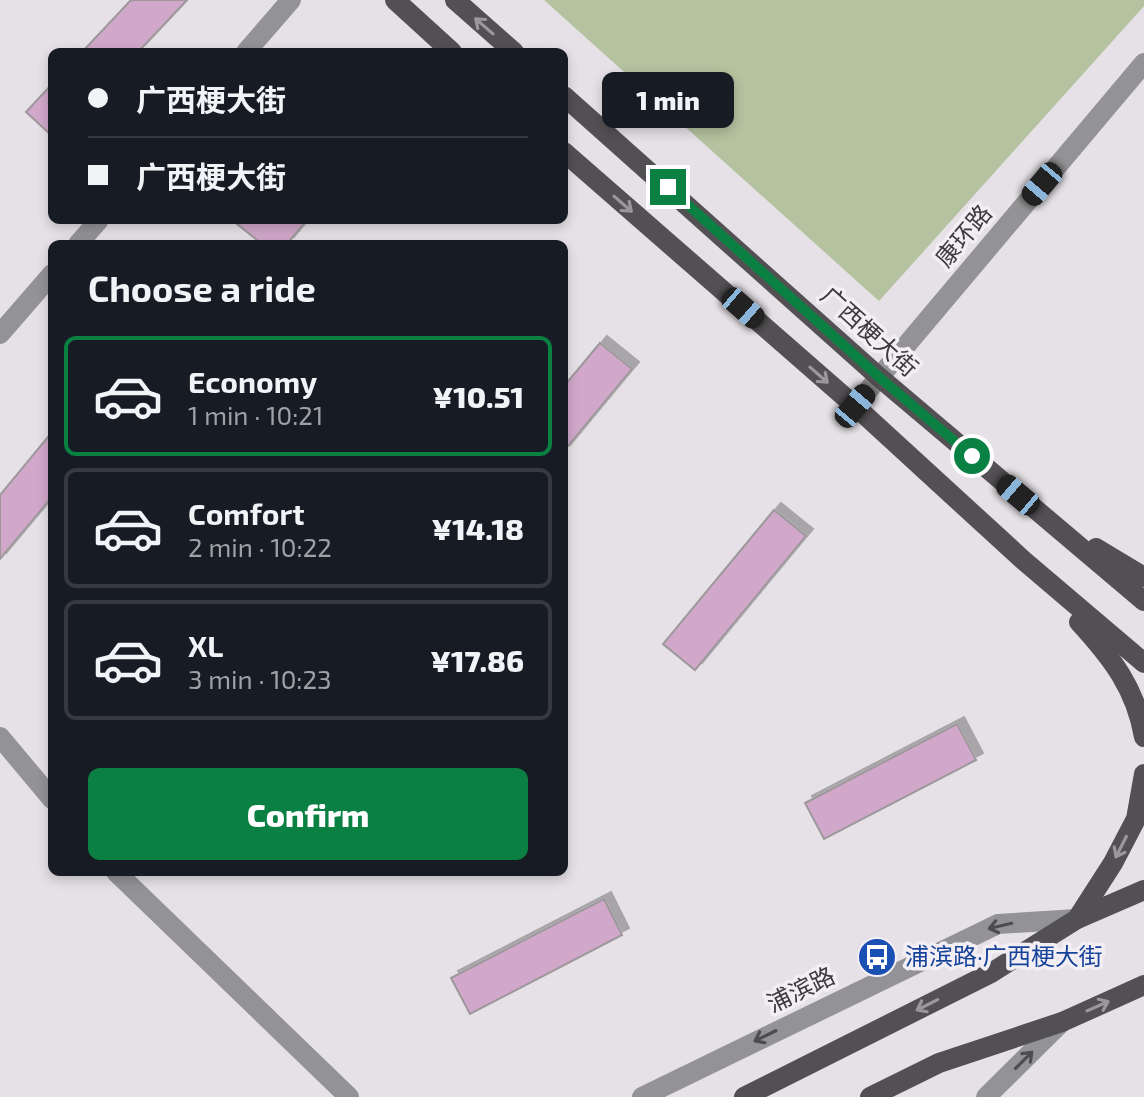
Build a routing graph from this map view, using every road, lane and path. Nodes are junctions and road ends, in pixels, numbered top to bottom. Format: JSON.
{"nodes":[{"id":1,"x":291,"y":0,"type":"edge"},
{"id":2,"x":395,"y":0,"type":"edge"},
{"id":3,"x":455,"y":0,"type":"edge"},
{"id":4,"x":249,"y":48,"type":"edge"},
{"id":5,"x":448,"y":48,"type":"edge"},
{"id":6,"x":509,"y":48,"type":"edge"},
{"id":7,"x":1144,"y":63,"type":"edge"},
{"id":8,"x":568,"y":100,"type":"edge"},
{"id":9,"x":568,"y":155,"type":"edge"},
{"id":10,"x":96,"y":224,"type":"edge"},
{"id":11,"x":82,"y":240,"type":"edge"},
{"id":12,"x":48,"y":279,"type":"edge"},
{"id":13,"x":0,"y":334,"type":"edge"},
{"id":14,"x":879,"y":377,"type":"junction"},
{"id":15,"x":855,"y":406,"type":"junction"},
{"id":16,"x":1042,"y":515,"type":"junction"},
{"id":17,"x":1023,"y":560,"type":"junction"},
{"id":18,"x":1144,"y":577,"type":"edge"},
{"id":19,"x":1144,"y":601,"type":"edge"},
{"id":20,"x":1144,"y":663,"type":"edge"},
{"id":21,"x":0,"y":737,"type":"edge"},
{"id":22,"x":1144,"y":737,"type":"edge"},
{"id":23,"x":1144,"y":774,"type":"edge"},
{"id":24,"x":48,"y":794,"type":"edge"},
{"id":25,"x":120,"y":876,"type":"edge"},
{"id":26,"x":1138,"y":896,"type":"edge"},
{"id":27,"x":1077,"y":919,"type":"junction"},
{"id":28,"x":1143,"y":985,"type":"edge"},
{"id":29,"x":1062,"y":1022,"type":"junction"},
{"id":30,"x":349,"y":1097,"type":"edge"},
{"id":31,"x":642,"y":1097,"type":"edge"},
{"id":32,"x":744,"y":1097,"type":"edge"},
{"id":33,"x":870,"y":1097,"type":"edge"},
{"id":34,"x":986,"y":1097,"type":"edge"}],
"edges":[{"from":1,"to":4,"type":"street"},
{"from":2,"to":5,"type":"main road"},
{"from":6,"to":3,"type":"main road","one_way":true},
{"from":7,"to":14,"type":"street","name":"康环路"},
{"from":8,"to":14,"type":"main road","name":"广西梗大街"},
{"from":9,"to":15,"type":"main road","one_way":true},
{"from":10,"to":11,"type":"street"},
{"from":12,"to":13,"type":"street"},
{"from":14,"to":15,"type":"street","name":"康环路"},
{"from":14,"to":16,"type":"main road","name":"广西梗大街"},
{"from":15,"to":17,"type":"main road"},
{"from":16,"to":18,"type":"main road"},
{"from":16,"to":19,"type":"main road","name":"广西梗大街"},
{"from":17,"to":20,"type":"main road"},
{"from":17,"to":22,"type":"main road"},
{"from":21,"to":24,"type":"street"},
{"from":23,"to":27,"type":"main road","one_way":true},
{"from":25,"to":30,"type":"street"},
{"from":26,"to":27,"type":"main road","name":"浦滨路"},
{"from":27,"to":31,"type":"street","name":"浦滨路","one_way":true},
{"from":27,"to":32,"type":"main road","name":"浦滨路","one_way":true},
{"from":29,"to":28,"type":"main road","one_way":true},
{"from":29,"to":33,"type":"main road"},
{"from":34,"to":29,"type":"street","one_way":true}]}
